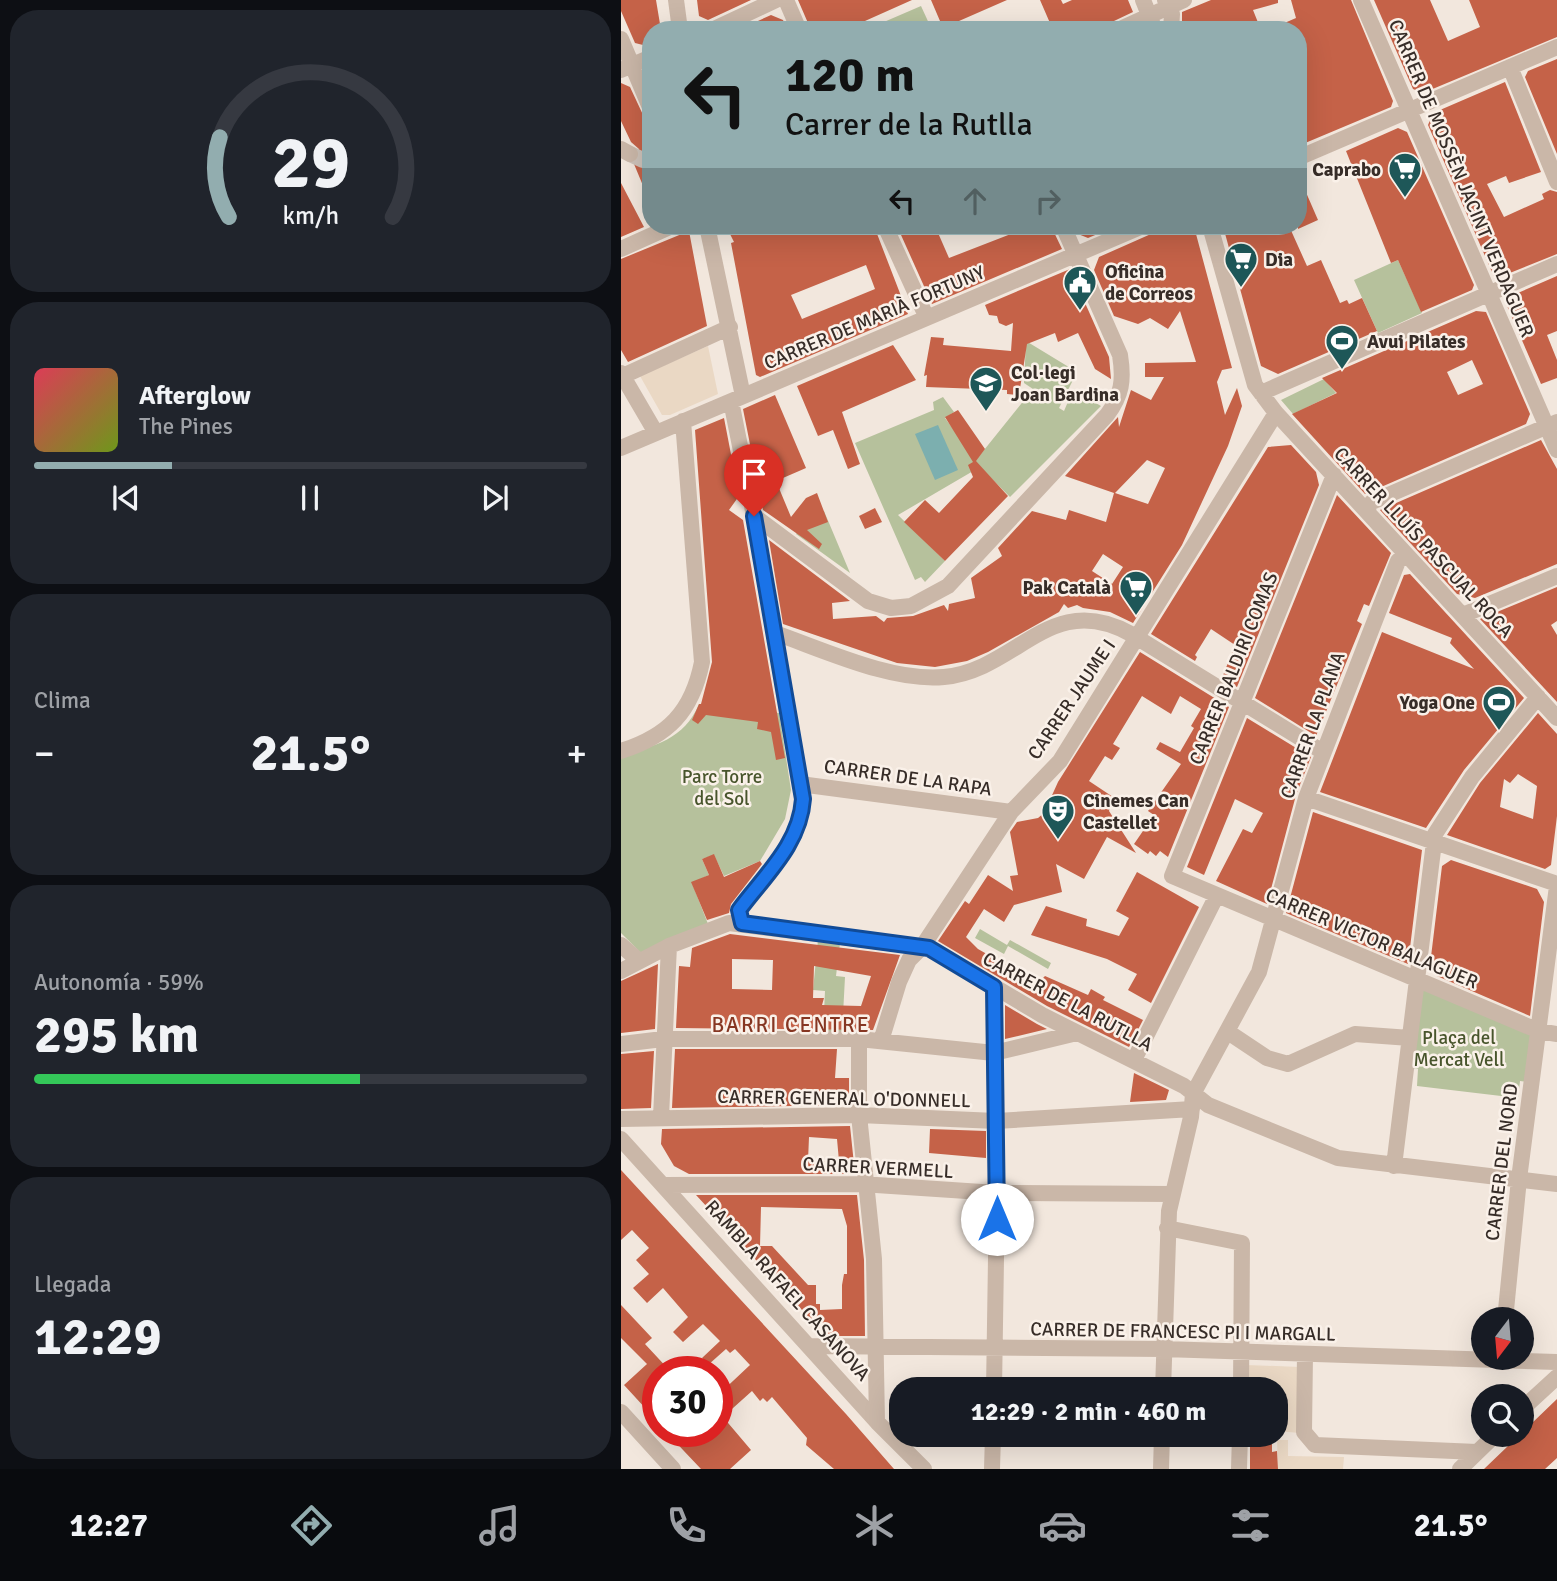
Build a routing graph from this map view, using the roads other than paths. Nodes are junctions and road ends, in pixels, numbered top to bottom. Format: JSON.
{"nodes":[{"id":1,"x":676,"y":0,"type":"edge"},
{"id":2,"x":776,"y":0,"type":"edge"},
{"id":3,"x":786,"y":0,"type":"edge"},
{"id":4,"x":1143,"y":0,"type":"edge"},
{"id":5,"x":1184,"y":0,"type":"edge"},
{"id":6,"x":1361,"y":0,"type":"edge"},
{"id":7,"x":1166,"y":4,"type":"edge"},
{"id":8,"x":679,"y":21,"type":"edge"},
{"id":9,"x":731,"y":21,"type":"edge"},
{"id":10,"x":795,"y":21,"type":"edge"},
{"id":11,"x":1152,"y":21,"type":"edge"},
{"id":12,"x":1154,"y":21,"type":"edge"},
{"id":13,"x":1172,"y":21,"type":"edge"},
{"id":14,"x":621,"y":39,"type":"edge"},
{"id":15,"x":1557,"y":47,"type":"edge"},
{"id":16,"x":627,"y":67,"type":"edge"},
{"id":17,"x":1510,"y":67,"type":"junction"},
{"id":18,"x":642,"y":94,"type":"edge"},
{"id":19,"x":1411,"y":111,"type":"junction"},
{"id":20,"x":1307,"y":154,"type":"edge"},
{"id":21,"x":1557,"y":182,"type":"edge"},
{"id":22,"x":652,"y":235,"type":"edge"},
{"id":23,"x":709,"y":235,"type":"edge"},
{"id":24,"x":889,"y":235,"type":"edge"},
{"id":25,"x":1067,"y":235,"type":"edge"},
{"id":26,"x":1123,"y":235,"type":"edge"},
{"id":27,"x":1213,"y":235,"type":"edge"},
{"id":28,"x":621,"y":249,"type":"edge"},
{"id":29,"x":1076,"y":256,"type":"junction"},
{"id":30,"x":1557,"y":264,"type":"edge"},
{"id":31,"x":1490,"y":294,"type":"junction"},
{"id":32,"x":926,"y":316,"type":"junction"},
{"id":33,"x":729,"y":327,"type":"junction"},
{"id":34,"x":622,"y":374,"type":"edge"},
{"id":35,"x":1261,"y":393,"type":"junction"},
{"id":36,"x":737,"y":399,"type":"junction"},
{"id":37,"x":1276,"y":413,"type":"junction"},
{"id":38,"x":683,"y":421,"type":"junction"},
{"id":39,"x":1551,"y":425,"type":"edge"},
{"id":40,"x":656,"y":433,"type":"junction"},
{"id":41,"x":621,"y":448,"type":"edge"},
{"id":42,"x":1557,"y":450,"type":"edge"},
{"id":43,"x":1334,"y":475,"type":"junction"},
{"id":44,"x":1366,"y":510,"type":"junction"},
{"id":45,"x":754,"y":516,"type":"junction"},
{"id":46,"x":1407,"y":555,"type":"junction"},
{"id":47,"x":1557,"y":576,"type":"edge"},
{"id":48,"x":1463,"y":615,"type":"junction"},
{"id":49,"x":774,"y":633,"type":"junction"},
{"id":50,"x":1137,"y":638,"type":"junction"},
{"id":51,"x":1538,"y":697,"type":"junction"},
{"id":52,"x":1242,"y":703,"type":"junction"},
{"id":53,"x":1557,"y":718,"type":"edge"},
{"id":54,"x":668,"y":730,"type":"junction"},
{"id":55,"x":621,"y":741,"type":"edge"},
{"id":56,"x":621,"y":751,"type":"edge"},
{"id":57,"x":1323,"y":752,"type":"junction"},
{"id":58,"x":800,"y":784,"type":"junction"},
{"id":59,"x":1306,"y":798,"type":"junction"},
{"id":60,"x":1011,"y":812,"type":"junction"},
{"id":61,"x":1433,"y":843,"type":"junction"},
{"id":62,"x":1172,"y":876,"type":"joint"},
{"id":63,"x":1557,"y":885,"type":"edge"},
{"id":64,"x":1216,"y":897,"type":"junction"},
{"id":65,"x":1273,"y":917,"type":"junction"},
{"id":66,"x":742,"y":923,"type":"junction"},
{"id":67,"x":621,"y":945,"type":"edge"},
{"id":68,"x":669,"y":946,"type":"junction"},
{"id":69,"x":922,"y":947,"type":"junction"},
{"id":70,"x":638,"y":960,"type":"junction"},
{"id":71,"x":621,"y":971,"type":"edge"},
{"id":72,"x":1418,"y":981,"type":"junction"},
{"id":73,"x":994,"y":987,"type":"junction"},
{"id":74,"x":1228,"y":1031,"type":"junction"},
{"id":75,"x":1539,"y":1031,"type":"junction"},
{"id":76,"x":1077,"y":1033,"type":"junction"},
{"id":77,"x":1557,"y":1034,"type":"edge"},
{"id":78,"x":1410,"y":1038,"type":"junction"},
{"id":79,"x":663,"y":1039,"type":"junction"},
{"id":80,"x":859,"y":1039,"type":"junction"},
{"id":81,"x":881,"y":1041,"type":"junction"},
{"id":82,"x":621,"y":1044,"type":"edge"},
{"id":83,"x":994,"y":1053,"type":"junction"},
{"id":84,"x":1134,"y":1060,"type":"junction"},
{"id":85,"x":1192,"y":1101,"type":"junction"},
{"id":86,"x":859,"y":1115,"type":"junction"},
{"id":87,"x":661,"y":1117,"type":"junction"},
{"id":88,"x":621,"y":1119,"type":"edge"},
{"id":89,"x":996,"y":1121,"type":"junction"},
{"id":90,"x":621,"y":1139,"type":"edge"},
{"id":91,"x":1394,"y":1166,"type":"junction"},
{"id":92,"x":1519,"y":1179,"type":"junction"},
{"id":93,"x":1557,"y":1184,"type":"edge"},
{"id":94,"x":666,"y":1185,"type":"junction"},
{"id":95,"x":865,"y":1185,"type":"junction"},
{"id":96,"x":997,"y":1193,"type":"junction"},
{"id":97,"x":1171,"y":1194,"type":"junction"},
{"id":98,"x":1167,"y":1228,"type":"junction"},
{"id":99,"x":1506,"y":1307,"type":"edge"},
{"id":100,"x":809,"y":1346,"type":"junction"},
{"id":101,"x":875,"y":1346,"type":"junction"},
{"id":102,"x":995,"y":1349,"type":"junction"},
{"id":103,"x":1163,"y":1349,"type":"junction"},
{"id":104,"x":1241,"y":1351,"type":"junction"},
{"id":105,"x":1305,"y":1354,"type":"junction"},
{"id":106,"x":1471,"y":1358,"type":"edge"},
{"id":107,"x":1535,"y":1361,"type":"edge"},
{"id":108,"x":1557,"y":1362,"type":"edge"},
{"id":109,"x":994,"y":1377,"type":"edge"},
{"id":110,"x":1162,"y":1377,"type":"edge"},
{"id":111,"x":1241,"y":1377,"type":"edge"},
{"id":112,"x":1557,"y":1377,"type":"edge"},
{"id":113,"x":1534,"y":1398,"type":"edge"},
{"id":114,"x":621,"y":1412,"type":"edge"},
{"id":115,"x":877,"y":1422,"type":"junction"},
{"id":116,"x":993,"y":1447,"type":"edge"},
{"id":117,"x":1162,"y":1447,"type":"edge"},
{"id":118,"x":1240,"y":1447,"type":"edge"},
{"id":119,"x":1482,"y":1447,"type":"edge"},
{"id":120,"x":1477,"y":1452,"type":"junction"},
{"id":121,"x":673,"y":1469,"type":"edge"},
{"id":122,"x":924,"y":1469,"type":"edge"},
{"id":123,"x":992,"y":1469,"type":"edge"},
{"id":124,"x":1161,"y":1469,"type":"edge"},
{"id":125,"x":1239,"y":1469,"type":"edge"},
{"id":126,"x":1460,"y":1469,"type":"edge"}],
"edges":[{"from":1,"to":8,"type":"street"},
{"from":2,"to":9,"type":"street"},
{"from":3,"to":10,"type":"street"},
{"from":4,"to":11,"type":"street"},
{"from":5,"to":7,"type":"street"},
{"from":6,"to":19,"type":"street","name":"CARRER DE MOSSÈN JACINT VERDAGUER"},
{"from":7,"to":12,"type":"street"},
{"from":7,"to":13,"type":"street"},
{"from":14,"to":16,"type":"street"},
{"from":15,"to":17,"type":"street"},
{"from":16,"to":18,"type":"street"},
{"from":17,"to":19,"type":"street"},
{"from":17,"to":21,"type":"street"},
{"from":19,"to":20,"type":"street"},
{"from":19,"to":31,"type":"street","name":"CARRER DE MOSSÈN JACINT VERDAGUER"},
{"from":22,"to":28,"type":"street"},
{"from":23,"to":33,"type":"street"},
{"from":24,"to":32,"type":"street"},
{"from":25,"to":29,"type":"street"},
{"from":26,"to":29,"type":"street","name":"CARRER DE MARIÀ FORTUNY"},
{"from":27,"to":35,"type":"street","name":"CARRER LLUÍS PASCUAL ROCA"},
{"from":29,"to":32,"type":"street","name":"CARRER DE MARIÀ FORTUNY"},
{"from":29,"to":45,"type":"street"},
{"from":30,"to":31,"type":"street"},
{"from":31,"to":35,"type":"street"},
{"from":31,"to":39,"type":"street","name":"CARRER DE MOSSÈN JACINT VERDAGUER"},
{"from":32,"to":36,"type":"street","name":"CARRER DE MARIÀ FORTUNY"},
{"from":33,"to":34,"type":"street"},
{"from":33,"to":36,"type":"street"},
{"from":34,"to":40,"type":"street"},
{"from":35,"to":37,"type":"street","name":"CARRER LLUÍS PASCUAL ROCA"},
{"from":36,"to":38,"type":"street","name":"CARRER DE MARIÀ FORTUNY"},
{"from":36,"to":45,"type":"street"},
{"from":37,"to":43,"type":"street","name":"CARRER LLUÍS PASCUAL ROCA"},
{"from":37,"to":50,"type":"street","name":"CARRER JAUME I"},
{"from":38,"to":40,"type":"street","name":"CARRER DE MARIÀ FORTUNY"},
{"from":38,"to":54,"type":"street"},
{"from":39,"to":42,"type":"street","name":"CARRER DE MOSSÈN JACINT VERDAGUER"},
{"from":39,"to":44,"type":"street"},
{"from":40,"to":41,"type":"street","name":"CARRER DE MARIÀ FORTUNY"},
{"from":43,"to":44,"type":"street","name":"CARRER LLUÍS PASCUAL ROCA"},
{"from":43,"to":52,"type":"street","name":"CARRER BALDIRI COMAS"},
{"from":44,"to":46,"type":"street","name":"CARRER LLUÍS PASCUAL ROCA"},
{"from":45,"to":49,"type":"street"},
{"from":46,"to":48,"type":"street","name":"CARRER LLUÍS PASCUAL ROCA"},
{"from":46,"to":57,"type":"street","name":"CARRER LA PLANA"},
{"from":47,"to":48,"type":"street"},
{"from":48,"to":51,"type":"street","name":"CARRER LLUÍS PASCUAL ROCA"},
{"from":49,"to":50,"type":"street"},
{"from":49,"to":58,"type":"street"},
{"from":50,"to":52,"type":"street"},
{"from":50,"to":60,"type":"street","name":"CARRER JAUME I"},
{"from":51,"to":53,"type":"street","name":"CARRER LLUÍS PASCUAL ROCA"},
{"from":51,"to":61,"type":"street"},
{"from":52,"to":57,"type":"street"},
{"from":52,"to":62,"type":"street","name":"CARRER BALDIRI COMAS"},
{"from":54,"to":55,"type":"street"},
{"from":54,"to":56,"type":"street"},
{"from":57,"to":59,"type":"street","name":"CARRER LA PLANA"},
{"from":58,"to":60,"type":"street","name":"CARRER DE LA RAPA"},
{"from":58,"to":66,"type":"street"},
{"from":59,"to":61,"type":"street"},
{"from":59,"to":65,"type":"street","name":"CARRER LA PLANA"},
{"from":60,"to":69,"type":"street","name":"CARRER JAUME I"},
{"from":61,"to":63,"type":"street"},
{"from":61,"to":72,"type":"street"},
{"from":62,"to":64,"type":"street","name":"CARRER VICTOR BALAGUER"},
{"from":63,"to":75,"type":"street","name":"CARRER DEL NORD"},
{"from":64,"to":65,"type":"street","name":"CARRER VICTOR BALAGUER"},
{"from":64,"to":84,"type":"street"},
{"from":65,"to":72,"type":"street","name":"CARRER VICTOR BALAGUER"},
{"from":65,"to":74,"type":"street","name":"CARRER LA PLANA"},
{"from":66,"to":68,"type":"street"},
{"from":66,"to":69,"type":"street"},
{"from":67,"to":70,"type":"street"},
{"from":68,"to":70,"type":"street"},
{"from":68,"to":79,"type":"street"},
{"from":69,"to":73,"type":"street","name":"CARRER DE LA RUTLLA"},
{"from":69,"to":81,"type":"street","name":"CARRER JAUME I"},
{"from":70,"to":71,"type":"street"},
{"from":72,"to":75,"type":"street","name":"CARRER VICTOR BALAGUER"},
{"from":72,"to":78,"type":"street"},
{"from":73,"to":76,"type":"street","name":"CARRER DE LA RUTLLA"},
{"from":73,"to":83,"type":"street"},
{"from":74,"to":78,"type":"street"},
{"from":74,"to":85,"type":"street","name":"CARRER LA PLANA"},
{"from":75,"to":77,"type":"street","name":"CARRER VICTOR BALAGUER"},
{"from":75,"to":92,"type":"street","name":"CARRER DEL NORD"},
{"from":76,"to":83,"type":"street"},
{"from":76,"to":84,"type":"street","name":"CARRER DE LA RUTLLA"},
{"from":78,"to":91,"type":"street"},
{"from":79,"to":80,"type":"street"},
{"from":79,"to":82,"type":"street"},
{"from":79,"to":87,"type":"street"},
{"from":80,"to":81,"type":"street"},
{"from":80,"to":86,"type":"street"},
{"from":81,"to":83,"type":"street"},
{"from":83,"to":89,"type":"street"},
{"from":84,"to":85,"type":"street","name":"CARRER DE LA RUTLLA"},
{"from":85,"to":89,"type":"street","name":"CARRER GENERAL O'DONNELL"},
{"from":85,"to":91,"type":"street","name":"CARRER DE LA RUTLLA"},
{"from":85,"to":97,"type":"street","name":"CARRER LA PLANA"},
{"from":86,"to":87,"type":"street","name":"CARRER GENERAL O'DONNELL"},
{"from":86,"to":89,"type":"street","name":"CARRER GENERAL O'DONNELL"},
{"from":86,"to":95,"type":"street"},
{"from":87,"to":88,"type":"street","name":"CARRER GENERAL O'DONNELL"},
{"from":89,"to":96,"type":"street"},
{"from":90,"to":94,"type":"street","name":"RAMBLA RAFAEL CASANOVA"},
{"from":91,"to":92,"type":"street","name":"CARRER DE LA RUTLLA"},
{"from":92,"to":93,"type":"street","name":"CARRER DE LA RUTLLA"},
{"from":92,"to":99,"type":"street","name":"CARRER DEL NORD"},
{"from":94,"to":95,"type":"street","name":"CARRER VERMELL"},
{"from":94,"to":100,"type":"street","name":"RAMBLA RAFAEL CASANOVA"},
{"from":95,"to":96,"type":"street","name":"CARRER VERMELL"},
{"from":95,"to":101,"type":"street"},
{"from":96,"to":97,"type":"street","name":"CARRER VERMELL"},
{"from":96,"to":102,"type":"street"},
{"from":97,"to":98,"type":"street","name":"CARRER LA PLANA"},
{"from":98,"to":103,"type":"street","name":"CARRER LA PLANA"},
{"from":98,"to":104,"type":"street"},
{"from":100,"to":101,"type":"street","name":"CARRER DE FRANCESC PI I MARGALL"},
{"from":100,"to":115,"type":"street","name":"RAMBLA RAFAEL CASANOVA"},
{"from":101,"to":102,"type":"street","name":"CARRER DE FRANCESC PI I MARGALL"},
{"from":101,"to":115,"type":"street"},
{"from":102,"to":103,"type":"street","name":"CARRER DE FRANCESC PI I MARGALL"},
{"from":102,"to":109,"type":"street"},
{"from":103,"to":104,"type":"street","name":"CARRER DE FRANCESC PI I MARGALL"},
{"from":103,"to":110,"type":"street","name":"CARRER LA PLANA"},
{"from":104,"to":105,"type":"street","name":"CARRER DE FRANCESC PI I MARGALL"},
{"from":104,"to":111,"type":"street"},
{"from":105,"to":106,"type":"street","name":"CARRER DE FRANCESC PI I MARGALL"},
{"from":105,"to":120,"type":"street"},
{"from":107,"to":108,"type":"street","name":"CARRER DE FRANCESC PI I MARGALL"},
{"from":112,"to":113,"type":"street"},
{"from":114,"to":121,"type":"street"},
{"from":115,"to":122,"type":"street","name":"RAMBLA RAFAEL CASANOVA"},
{"from":116,"to":123,"type":"street"},
{"from":117,"to":124,"type":"street"},
{"from":118,"to":125,"type":"street"},
{"from":119,"to":120,"type":"street"},
{"from":120,"to":126,"type":"street"}]}
